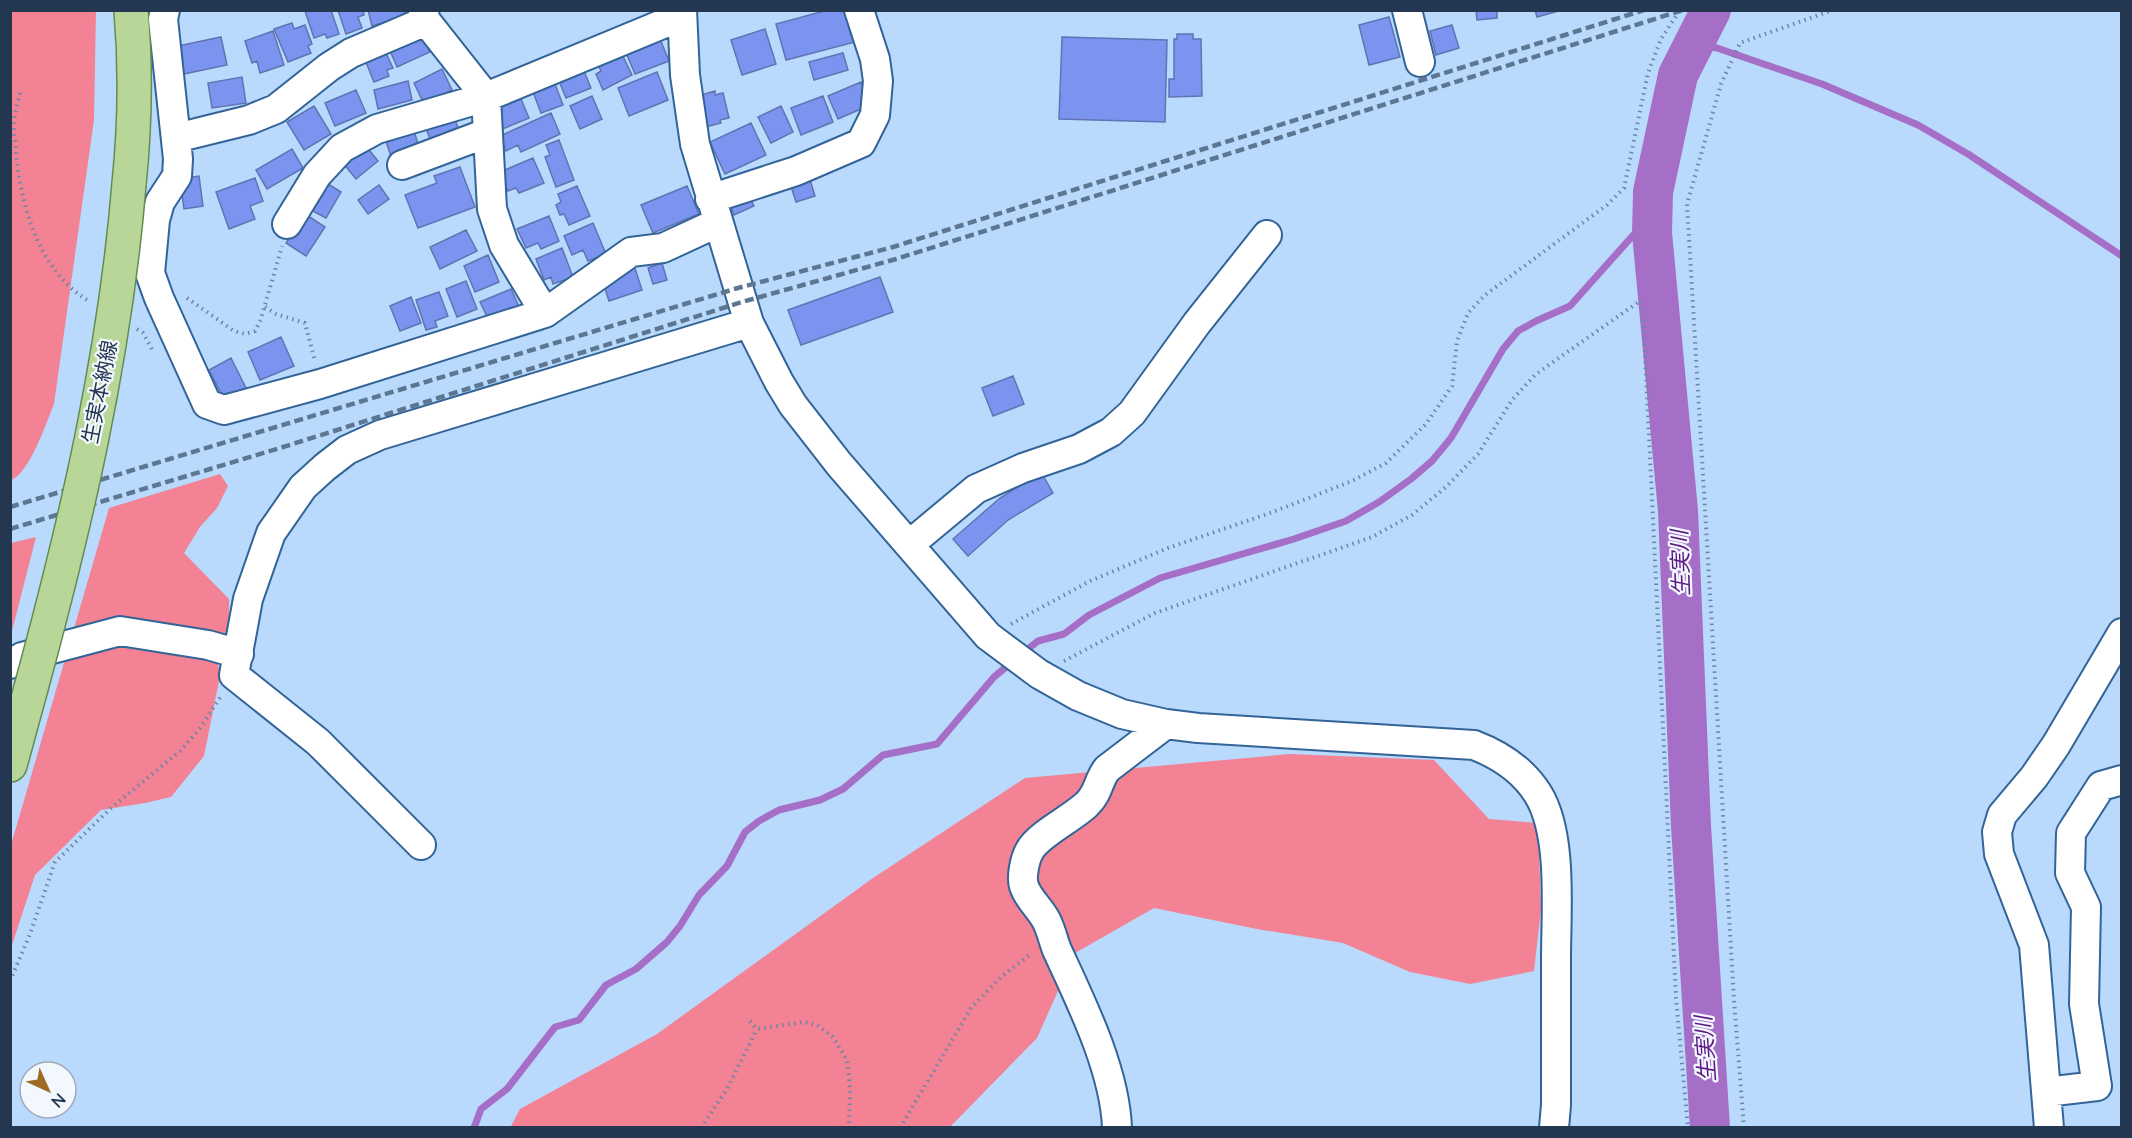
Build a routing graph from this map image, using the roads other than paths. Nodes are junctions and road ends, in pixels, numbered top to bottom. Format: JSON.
{"nodes":[{"id":1,"x":131,"y":10,"type":"edge"},
{"id":2,"x":165,"y":10,"type":"edge"},
{"id":3,"x":858,"y":10,"type":"edge"},
{"id":4,"x":1407,"y":10,"type":"edge"},
{"id":5,"x":682,"y":13,"type":"edge"},
{"id":6,"x":424,"y":16,"type":"edge"},
{"id":7,"x":1420,"y":62,"type":"dead end"},
{"id":8,"x":486,"y":97,"type":"junction"},
{"id":9,"x":487,"y":133,"type":"junction"},
{"id":10,"x":176,"y":138,"type":"junction"},
{"id":11,"x":402,"y":165,"type":"dead end"},
{"id":12,"x":714,"y":211,"type":"junction"},
{"id":13,"x":287,"y":225,"type":"road end"},
{"id":14,"x":1267,"y":235,"type":"dead end"},
{"id":15,"x":544,"y":313,"type":"junction"},
{"id":16,"x":749,"y":323,"type":"junction"},
{"id":17,"x":910,"y":544,"type":"junction"},
{"id":18,"x":2121,"y":633,"type":"edge"},
{"id":19,"x":10,"y":664,"type":"edge"},
{"id":20,"x":236,"y":664,"type":"junction"},
{"id":21,"x":1166,"y":724,"type":"junction"},
{"id":22,"x":10,"y":765,"type":"edge"},
{"id":23,"x":2121,"y":780,"type":"edge"},
{"id":24,"x":421,"y":845,"type":"dead end"},
{"id":25,"x":2046,"y":1092,"type":"junction"},
{"id":26,"x":1117,"y":1128,"type":"edge"},
{"id":27,"x":1554,"y":1128,"type":"edge"},
{"id":28,"x":2049,"y":1128,"type":"edge"}],
"edges":[{"from":1,"to":22,"type":"main road","name":"生実本納線","bridge":true},
{"from":2,"to":10,"type":"street"},
{"from":3,"to":12,"type":"street"},
{"from":4,"to":7,"type":"street"},
{"from":5,"to":8,"type":"street"},
{"from":5,"to":12,"type":"street"},
{"from":6,"to":8,"type":"street"},
{"from":6,"to":10,"type":"street"},
{"from":8,"to":9,"type":"street"},
{"from":8,"to":13,"type":"street"},
{"from":9,"to":11,"type":"street"},
{"from":9,"to":15,"type":"street"},
{"from":10,"to":15,"type":"street"},
{"from":12,"to":15,"type":"street"},
{"from":12,"to":16,"type":"street"},
{"from":14,"to":17,"type":"street"},
{"from":16,"to":17,"type":"street"},
{"from":16,"to":20,"type":"street"},
{"from":17,"to":21,"type":"street"},
{"from":18,"to":25,"type":"street"},
{"from":19,"to":20,"type":"street"},
{"from":20,"to":24,"type":"street"},
{"from":21,"to":26,"type":"street"},
{"from":21,"to":27,"type":"street"},
{"from":23,"to":25,"type":"street"},
{"from":25,"to":28,"type":"street"}]}
